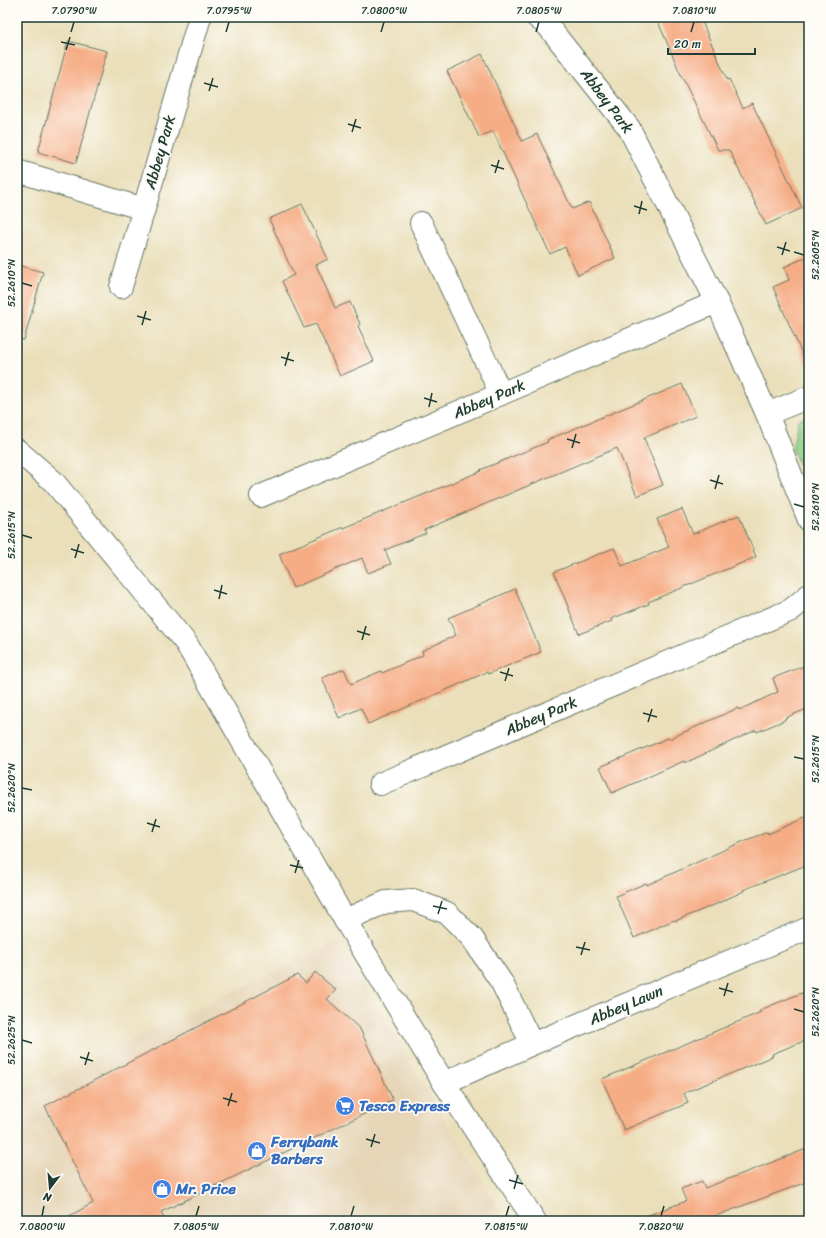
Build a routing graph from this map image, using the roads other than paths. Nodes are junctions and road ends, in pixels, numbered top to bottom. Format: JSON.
{"nodes":[{"id":1,"x":200,"y":17,"type":"edge"},
{"id":2,"x":537,"y":17,"type":"edge"},
{"id":3,"x":17,"y":171,"type":"edge"},
{"id":4,"x":144,"y":209,"type":"junction"},
{"id":5,"x":421,"y":223,"type":"dead end"},
{"id":6,"x":121,"y":287,"type":"dead end"},
{"id":7,"x":716,"y":302,"type":"junction"},
{"id":8,"x":501,"y":394,"type":"junction"},
{"id":9,"x":809,"y":397,"type":"edge"},
{"id":10,"x":767,"y":414,"type":"junction"},
{"id":11,"x":17,"y":450,"type":"edge"},
{"id":12,"x":261,"y":496,"type":"dead end"},
{"id":13,"x":809,"y":520,"type":"edge"},
{"id":14,"x":809,"y":595,"type":"edge"},
{"id":15,"x":380,"y":784,"type":"dead end"},
{"id":16,"x":345,"y":920,"type":"junction"},
{"id":17,"x":809,"y":928,"type":"edge"},
{"id":18,"x":532,"y":1044,"type":"junction"},
{"id":19,"x":444,"y":1083,"type":"junction"},
{"id":20,"x":535,"y":1221,"type":"edge"}],
"edges":[{"from":1,"to":4,"type":"street","name":"Abbey Park"},
{"from":2,"to":7,"type":"street","name":"Abbey Park"},
{"from":3,"to":4,"type":"street"},
{"from":4,"to":6,"type":"street","name":"Abbey Park"},
{"from":5,"to":8,"type":"street"},
{"from":7,"to":8,"type":"street","name":"Abbey Park"},
{"from":7,"to":10,"type":"street","name":"Abbey Park"},
{"from":8,"to":12,"type":"street","name":"Abbey Park"},
{"from":9,"to":10,"type":"street"},
{"from":10,"to":13,"type":"street","name":"Abbey Park"},
{"from":11,"to":16,"type":"street"},
{"from":14,"to":15,"type":"street","name":"Abbey Park"},
{"from":16,"to":18,"type":"street"},
{"from":16,"to":19,"type":"street"},
{"from":17,"to":18,"type":"street","name":"Abbey Lawn"},
{"from":18,"to":19,"type":"street","name":"Abbey Lawn"},
{"from":19,"to":20,"type":"street"}]}
